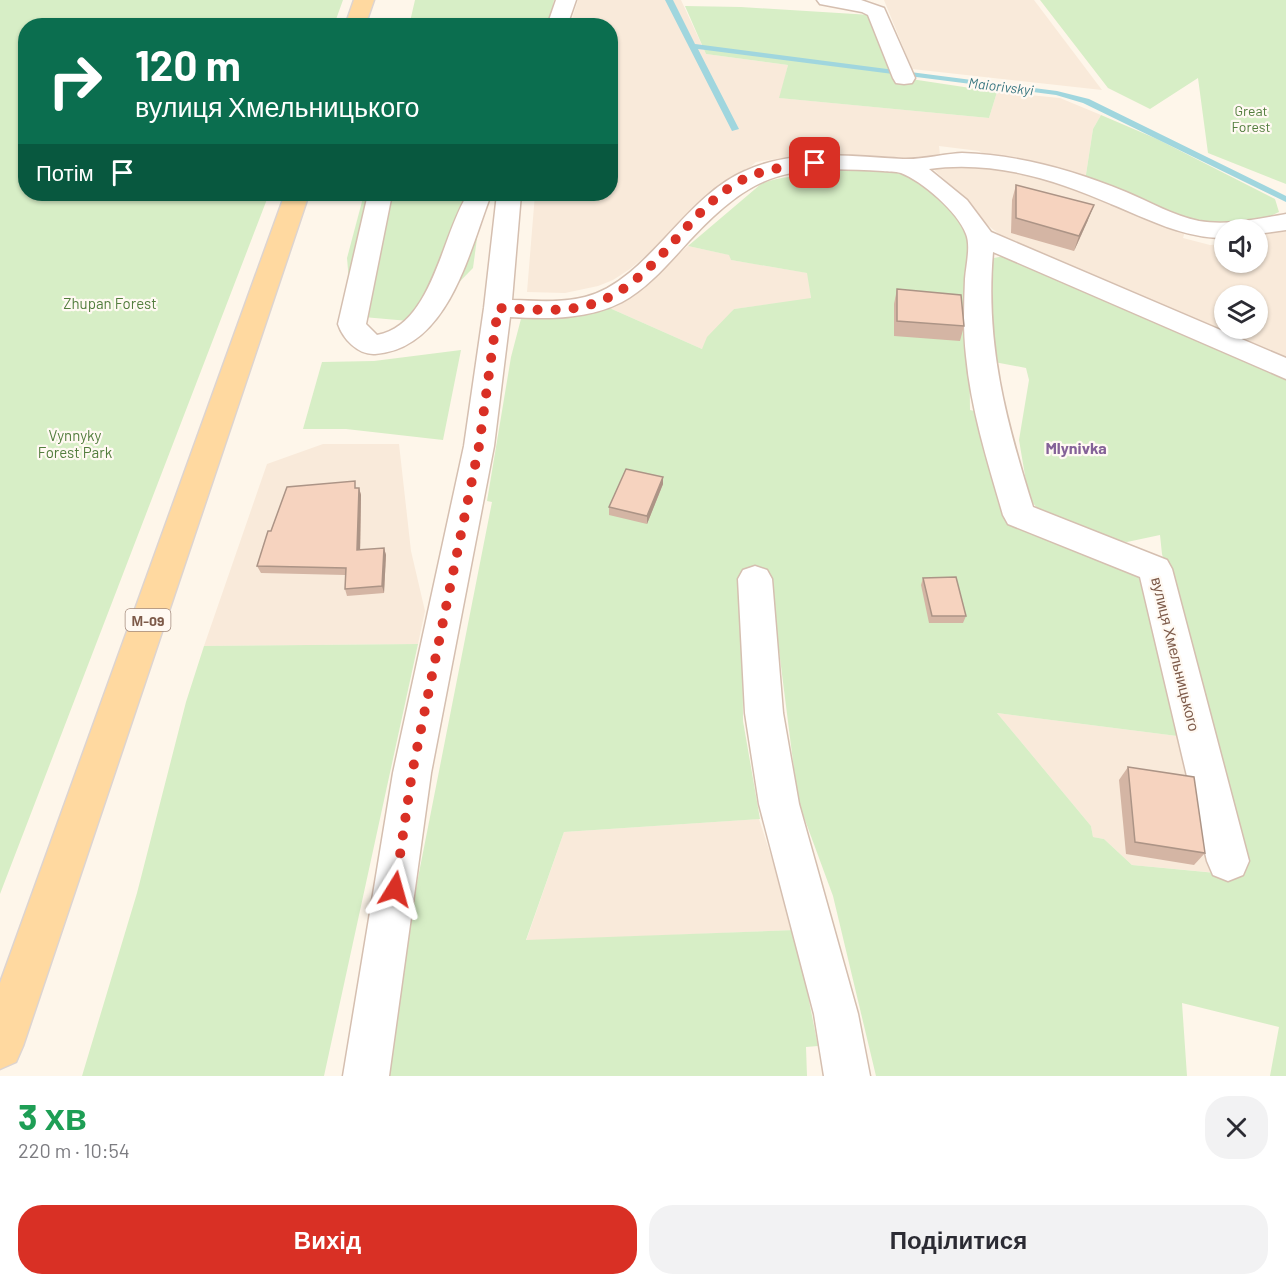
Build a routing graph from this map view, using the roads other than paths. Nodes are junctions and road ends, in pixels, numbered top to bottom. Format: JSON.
{"nodes":[{"id":1,"x":364,"y":0,"type":"edge"},
{"id":2,"x":566,"y":0,"type":"edge"},
{"id":3,"x":827,"y":0,"type":"edge"},
{"id":4,"x":358,"y":18,"type":"edge"},
{"id":5,"x":560,"y":18,"type":"edge"},
{"id":6,"x":903,"y":75,"type":"dead end"},
{"id":7,"x":905,"y":166,"type":"junction"},
{"id":8,"x":295,"y":201,"type":"edge"},
{"id":9,"x":379,"y":201,"type":"edge"},
{"id":10,"x":476,"y":201,"type":"edge"},
{"id":11,"x":509,"y":201,"type":"edge"},
{"id":12,"x":1286,"y":222,"type":"edge"},
{"id":13,"x":1268,"y":225,"type":"edge"},
{"id":14,"x":1214,"y":229,"type":"edge"},
{"id":15,"x":980,"y":237,"type":"junction"},
{"id":16,"x":498,"y":308,"type":"junction"},
{"id":17,"x":1286,"y":369,"type":"edge"},
{"id":18,"x":755,"y":579,"type":"dead end"},
{"id":19,"x":1228,"y":861,"type":"dead end"},
{"id":20,"x":0,"y":1046,"type":"edge"},
{"id":21,"x":366,"y":1076,"type":"edge"},
{"id":22,"x":847,"y":1076,"type":"edge"}],
"edges":[{"from":1,"to":4,"type":"main road"},
{"from":2,"to":5,"type":"street"},
{"from":3,"to":6,"type":"street"},
{"from":7,"to":14,"type":"street"},
{"from":7,"to":15,"type":"street"},
{"from":7,"to":16,"type":"street"},
{"from":8,"to":20,"type":"main road","number":"М-09"},
{"from":9,"to":10,"type":"street"},
{"from":11,"to":16,"type":"street"},
{"from":12,"to":13,"type":"street"},
{"from":15,"to":17,"type":"street"},
{"from":15,"to":19,"type":"street","name":"вулиця Хмельницького"},
{"from":16,"to":21,"type":"street"},
{"from":18,"to":22,"type":"street"}]}
